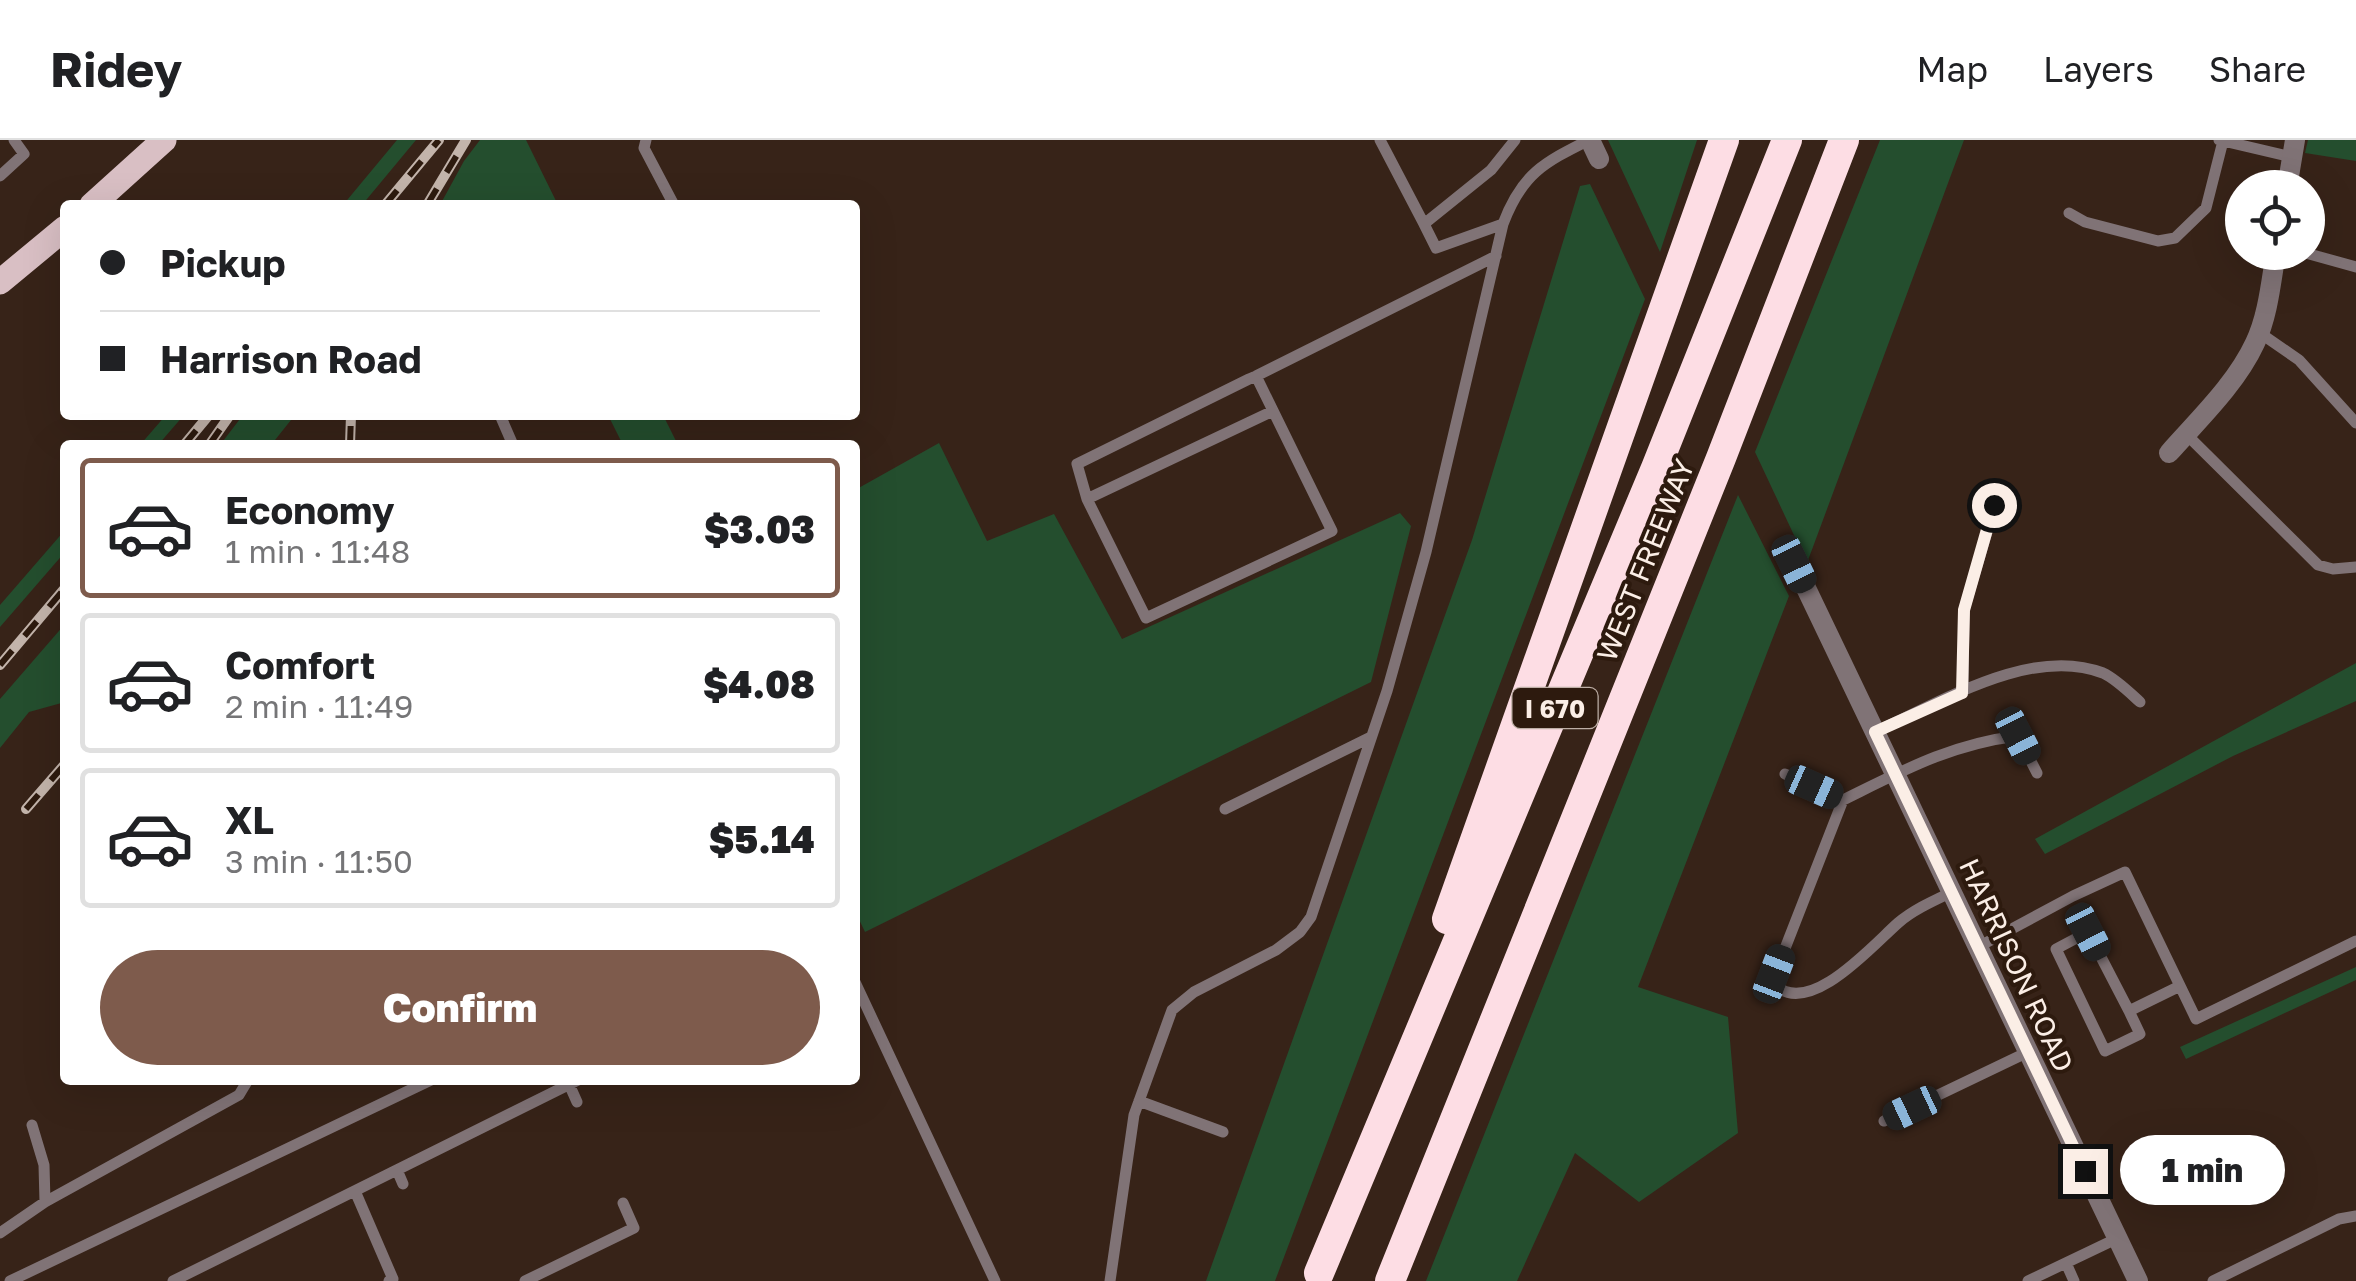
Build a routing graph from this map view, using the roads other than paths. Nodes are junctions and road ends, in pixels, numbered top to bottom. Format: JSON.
{"nodes":[{"id":1,"x":14,"y":140,"type":"edge"},
{"id":2,"x":164,"y":140,"type":"edge"},
{"id":3,"x":646,"y":140,"type":"edge"},
{"id":4,"x":1380,"y":140,"type":"edge"},
{"id":5,"x":1514,"y":140,"type":"edge"},
{"id":6,"x":1724,"y":140,"type":"edge"},
{"id":7,"x":1787,"y":140,"type":"edge"},
{"id":8,"x":2221,"y":140,"type":"edge"},
{"id":9,"x":1842,"y":143,"type":"edge"},
{"id":10,"x":1593,"y":146,"type":"edge"},
{"id":11,"x":2293,"y":149,"type":"edge"},
{"id":12,"x":0,"y":176,"type":"edge"},
{"id":13,"x":98,"y":200,"type":"edge"},
{"id":14,"x":671,"y":200,"type":"edge"},
{"id":15,"x":2070,"y":213,"type":"dead end"},
{"id":16,"x":1424,"y":224,"type":"junction"},
{"id":17,"x":1503,"y":224,"type":"junction"},
{"id":18,"x":60,"y":232,"type":"edge"},
{"id":19,"x":1496,"y":256,"type":"junction"},
{"id":20,"x":2325,"y":258,"type":"edge"},
{"id":21,"x":2356,"y":267,"type":"edge"},
{"id":22,"x":2272,"y":270,"type":"edge"},
{"id":23,"x":0,"y":282,"type":"edge"},
{"id":24,"x":2260,"y":332,"type":"junction"},
{"id":25,"x":1256,"y":376,"type":"junction"},
{"id":26,"x":1273,"y":411,"type":"junction"},
{"id":27,"x":2356,"y":423,"type":"edge"},
{"id":28,"x":2186,"y":434,"type":"junction"},
{"id":29,"x":2169,"y":453,"type":"dead end"},
{"id":30,"x":1087,"y":499,"type":"junction"},
{"id":31,"x":1994,"y":505,"type":"dead end"},
{"id":32,"x":1794,"y":564,"type":"dead end"},
{"id":33,"x":2356,"y":567,"type":"edge"},
{"id":34,"x":1962,"y":693,"type":"junction"},
{"id":35,"x":2140,"y":702,"type":"dead end"},
{"id":36,"x":1875,"y":732,"type":"junction"},
{"id":37,"x":1371,"y":737,"type":"junction"},
{"id":38,"x":1785,"y":774,"type":"dead end"},
{"id":39,"x":1896,"y":774,"type":"junction"},
{"id":40,"x":2037,"y":774,"type":"dead end"},
{"id":41,"x":1843,"y":800,"type":"junction"},
{"id":42,"x":1224,"y":809,"type":"dead end"},
{"id":43,"x":1952,"y":892,"type":"junction"},
{"id":44,"x":2356,"y":941,"type":"edge"},
{"id":45,"x":1978,"y":947,"type":"junction"},
{"id":46,"x":2180,"y":986,"type":"junction"},
{"id":47,"x":860,"y":993,"type":"edge"},
{"id":48,"x":2129,"y":1011,"type":"junction"},
{"id":49,"x":2028,"y":1052,"type":"junction"},
{"id":50,"x":245,"y":1085,"type":"edge"},
{"id":51,"x":421,"y":1085,"type":"edge"},
{"id":52,"x":568,"y":1085,"type":"edge"},
{"id":53,"x":574,"y":1085,"type":"edge"},
{"id":54,"x":1139,"y":1101,"type":"junction"},
{"id":55,"x":577,"y":1102,"type":"dead end"},
{"id":56,"x":1884,"y":1121,"type":"dead end"},
{"id":57,"x":32,"y":1125,"type":"dead end"},
{"id":58,"x":1222,"y":1132,"type":"dead end"},
{"id":59,"x":397,"y":1170,"type":"junction"},
{"id":60,"x":404,"y":1184,"type":"dead end"},
{"id":61,"x":355,"y":1190,"type":"junction"},
{"id":62,"x":44,"y":1202,"type":"junction"},
{"id":63,"x":623,"y":1203,"type":"dead end"},
{"id":64,"x":2356,"y":1216,"type":"edge"},
{"id":65,"x":0,"y":1233,"type":"edge"},
{"id":66,"x":2118,"y":1238,"type":"junction"},
{"id":67,"x":2066,"y":1264,"type":"junction"},
{"id":68,"x":1317,"y":1277,"type":"edge"},
{"id":69,"x":392,"y":1280,"type":"edge"},
{"id":70,"x":10,"y":1281,"type":"edge"},
{"id":71,"x":172,"y":1281,"type":"edge"},
{"id":72,"x":525,"y":1281,"type":"edge"},
{"id":73,"x":995,"y":1281,"type":"edge"},
{"id":74,"x":1110,"y":1281,"type":"edge"},
{"id":75,"x":1390,"y":1281,"type":"edge"},
{"id":76,"x":2028,"y":1281,"type":"edge"},
{"id":77,"x":2074,"y":1281,"type":"edge"},
{"id":78,"x":2138,"y":1281,"type":"edge"},
{"id":79,"x":2213,"y":1281,"type":"edge"}],
"edges":[{"from":1,"to":12,"type":"lane"},
{"from":2,"to":13,"type":"main road"},
{"from":3,"to":14,"type":"lane"},
{"from":4,"to":16,"type":"lane"},
{"from":5,"to":16,"type":"lane"},
{"from":6,"to":68,"type":"highway"},
{"from":7,"to":68,"type":"highway","number":"I 670"},
{"from":8,"to":11,"type":"lane"},
{"from":8,"to":15,"type":"lane"},
{"from":9,"to":75,"type":"highway","name":"WEST FREEWAY"},
{"from":10,"to":17,"type":"lane"},
{"from":16,"to":17,"type":"lane"},
{"from":17,"to":19,"type":"lane"},
{"from":18,"to":23,"type":"main road"},
{"from":19,"to":25,"type":"lane"},
{"from":19,"to":37,"type":"lane"},
{"from":20,"to":21,"type":"lane"},
{"from":22,"to":24,"type":"street"},
{"from":24,"to":27,"type":"lane"},
{"from":24,"to":28,"type":"street"},
{"from":25,"to":26,"type":"lane"},
{"from":25,"to":30,"type":"lane"},
{"from":26,"to":30,"type":"lane"},
{"from":26,"to":30,"type":"lane"},
{"from":28,"to":29,"type":"street"},
{"from":28,"to":33,"type":"lane"},
{"from":31,"to":34,"type":"lane"},
{"from":32,"to":36,"type":"street","name":"HARRISON ROAD"},
{"from":34,"to":35,"type":"lane"},
{"from":34,"to":36,"type":"lane"},
{"from":36,"to":39,"type":"street","name":"HARRISON ROAD"},
{"from":37,"to":42,"type":"lane"},
{"from":37,"to":54,"type":"lane"},
{"from":38,"to":41,"type":"lane"},
{"from":39,"to":40,"type":"lane"},
{"from":39,"to":41,"type":"lane"},
{"from":39,"to":43,"type":"street","name":"HARRISON ROAD"},
{"from":41,"to":43,"type":"lane"},
{"from":43,"to":45,"type":"street","name":"HARRISON ROAD"},
{"from":44,"to":46,"type":"lane"},
{"from":45,"to":46,"type":"lane"},
{"from":45,"to":49,"type":"street","name":"HARRISON ROAD"},
{"from":46,"to":48,"type":"lane"},
{"from":47,"to":73,"type":"lane"},
{"from":48,"to":48,"type":"lane"},
{"from":49,"to":56,"type":"lane"},
{"from":49,"to":66,"type":"street","name":"HARRISON ROAD"},
{"from":50,"to":62,"type":"lane"},
{"from":51,"to":70,"type":"lane"},
{"from":52,"to":59,"type":"lane"},
{"from":53,"to":55,"type":"lane"},
{"from":54,"to":58,"type":"lane"},
{"from":54,"to":74,"type":"lane"},
{"from":57,"to":62,"type":"lane"},
{"from":59,"to":60,"type":"lane"},
{"from":59,"to":61,"type":"lane"},
{"from":61,"to":69,"type":"lane"},
{"from":61,"to":71,"type":"lane"},
{"from":62,"to":65,"type":"lane"},
{"from":63,"to":72,"type":"lane"},
{"from":64,"to":79,"type":"lane"},
{"from":66,"to":67,"type":"lane"},
{"from":66,"to":78,"type":"street","name":"HARRISON ROAD"},
{"from":67,"to":76,"type":"lane"},
{"from":67,"to":77,"type":"lane"}]}
